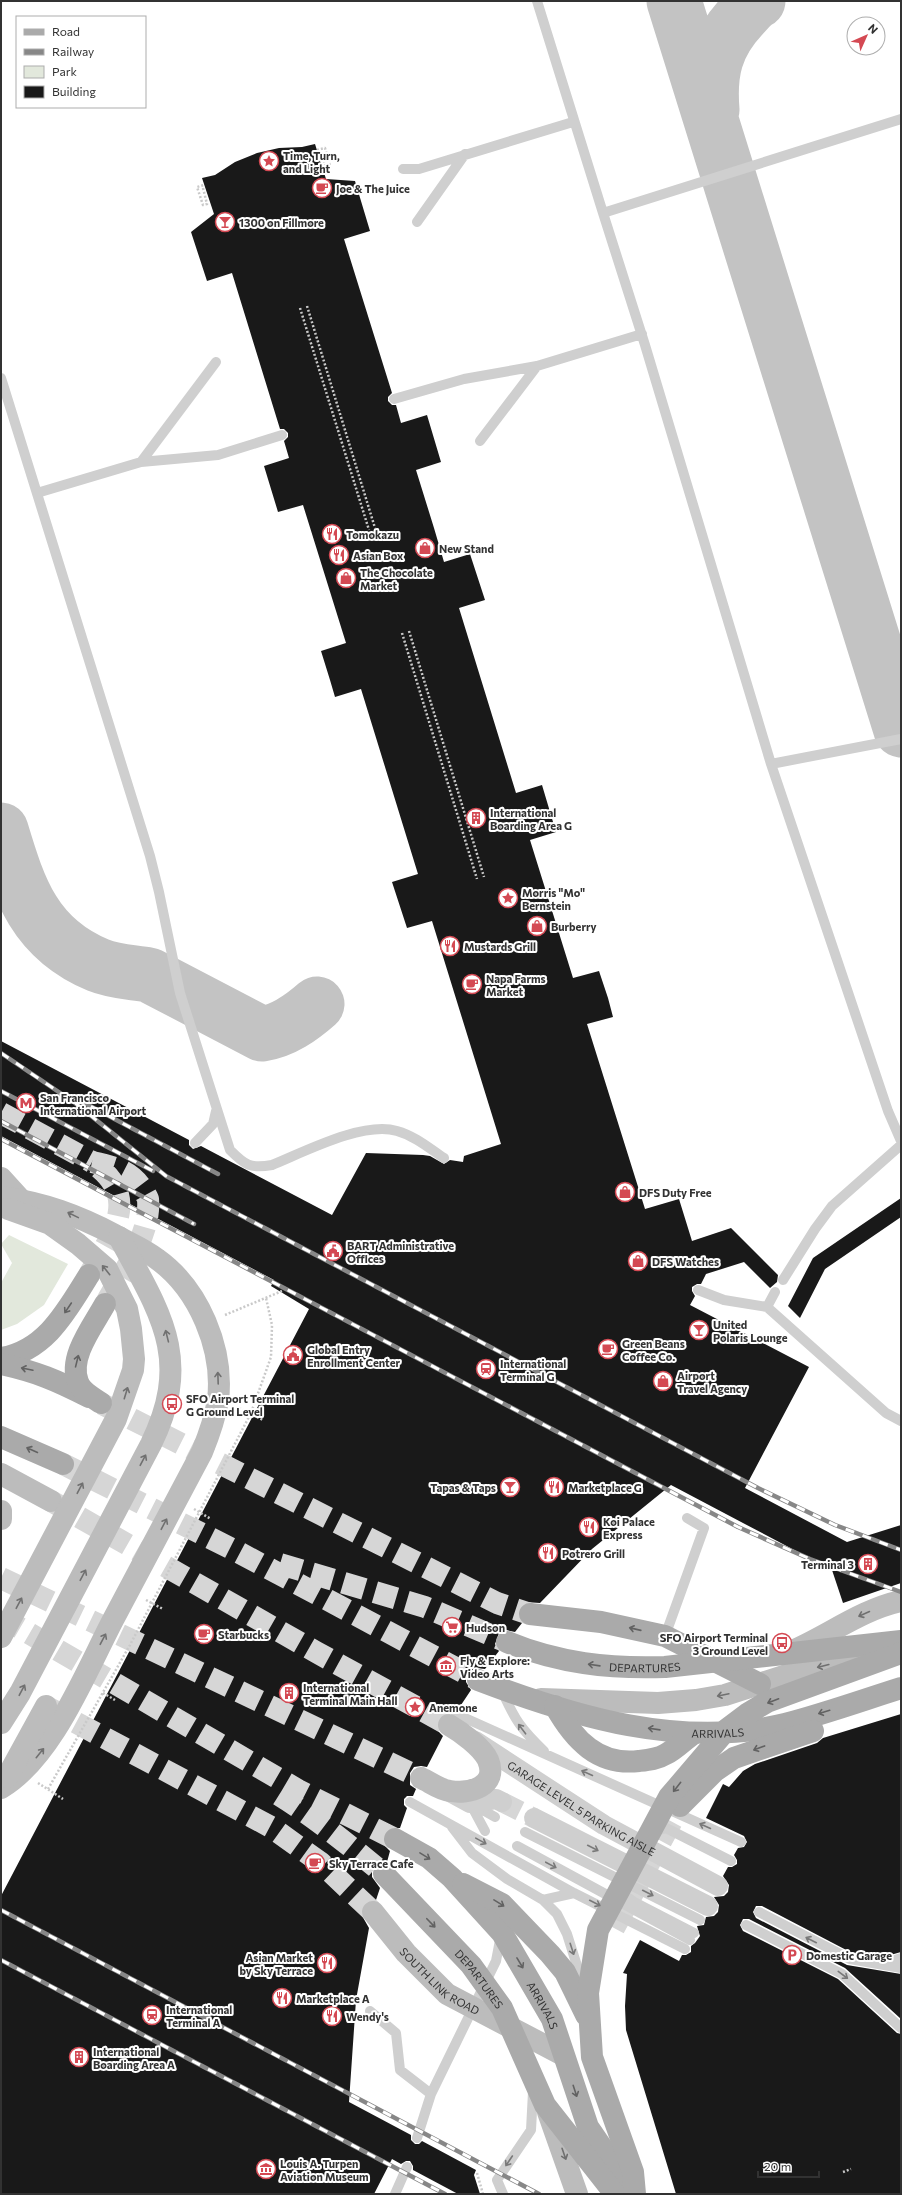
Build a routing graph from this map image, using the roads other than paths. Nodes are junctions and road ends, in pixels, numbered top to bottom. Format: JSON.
{"nodes":[{"id":1,"x":537,"y":1,"type":"edge"},
{"id":2,"x":901,"y":119,"type":"edge"},
{"id":3,"x":573,"y":122,"type":"junction"},
{"id":4,"x":465,"y":154,"type":"junction"},
{"id":5,"x":403,"y":170,"type":"dead end"},
{"id":6,"x":603,"y":213,"type":"junction"},
{"id":7,"x":417,"y":222,"type":"dead end"},
{"id":8,"x":642,"y":334,"type":"junction"},
{"id":9,"x":216,"y":362,"type":"dead end"},
{"id":10,"x":537,"y":366,"type":"junction"},
{"id":11,"x":1,"y":378,"type":"edge"},
{"id":12,"x":394,"y":399,"type":"dead end"},
{"id":13,"x":282,"y":435,"type":"dead end"},
{"id":14,"x":480,"y":441,"type":"dead end"},
{"id":15,"x":141,"y":462,"type":"junction"},
{"id":16,"x":37,"y":493,"type":"junction"},
{"id":17,"x":901,"y":739,"type":"edge"},
{"id":18,"x":771,"y":764,"type":"junction"},
{"id":19,"x":216,"y":1109,"type":"junction"},
{"id":20,"x":901,"y":1141,"type":"edge"},
{"id":21,"x":195,"y":1143,"type":"dead end"},
{"id":22,"x":901,"y":1145,"type":"edge"},
{"id":23,"x":444,"y":1158,"type":"dead end"},
{"id":24,"x":1,"y":1178,"type":"edge"},
{"id":25,"x":11,"y":1199,"type":"edge"},
{"id":26,"x":1,"y":1207,"type":"edge"},
{"id":27,"x":119,"y":1237,"type":"junction"},
{"id":28,"x":88,"y":1275,"type":"tunnel mouth"},
{"id":29,"x":783,"y":1280,"type":"dead end"},
{"id":30,"x":698,"y":1290,"type":"dead end"},
{"id":31,"x":775,"y":1292,"type":"dead end"},
{"id":32,"x":105,"y":1304,"type":"tunnel mouth"},
{"id":33,"x":767,"y":1307,"type":"junction"},
{"id":34,"x":1,"y":1358,"type":"edge"},
{"id":35,"x":1,"y":1364,"type":"edge"},
{"id":36,"x":901,"y":1421,"type":"edge"},
{"id":37,"x":1,"y":1437,"type":"edge"},
{"id":38,"x":63,"y":1464,"type":"tunnel mouth"},
{"id":39,"x":1,"y":1474,"type":"edge"},
{"id":40,"x":51,"y":1501,"type":"tunnel mouth"},
{"id":41,"x":1,"y":1511,"type":"edge"},
{"id":42,"x":687,"y":1518,"type":"dead end"},
{"id":43,"x":1,"y":1519,"type":"edge"},
{"id":44,"x":901,"y":1601,"type":"edge"},
{"id":45,"x":530,"y":1614,"type":"tunnel mouth"},
{"id":46,"x":664,"y":1636,"type":"junction"},
{"id":47,"x":1,"y":1637,"type":"edge"},
{"id":48,"x":901,"y":1641,"type":"edge"},
{"id":49,"x":507,"y":1642,"type":"tunnel mouth"},
{"id":50,"x":901,"y":1646,"type":"edge"},
{"id":51,"x":786,"y":1653,"type":"junction"},
{"id":52,"x":901,"y":1653,"type":"edge"},
{"id":53,"x":478,"y":1680,"type":"tunnel mouth"},
{"id":54,"x":760,"y":1684,"type":"junction"},
{"id":55,"x":901,"y":1688,"type":"edge"},
{"id":56,"x":501,"y":1689,"type":"junction"},
{"id":57,"x":901,"y":1697,"type":"edge"},
{"id":58,"x":534,"y":1699,"type":"junction"},
{"id":59,"x":46,"y":1706,"type":"dead end"},
{"id":60,"x":555,"y":1706,"type":"junction"},
{"id":61,"x":1,"y":1723,"type":"edge"},
{"id":62,"x":456,"y":1724,"type":"junction"},
{"id":63,"x":693,"y":1734,"type":"junction"},
{"id":64,"x":550,"y":1756,"type":"junction"},
{"id":65,"x":422,"y":1778,"type":"tunnel mouth"},
{"id":66,"x":1,"y":1788,"type":"edge"},
{"id":67,"x":448,"y":1791,"type":"junction"},
{"id":68,"x":410,"y":1802,"type":"dead end"},
{"id":69,"x":470,"y":1803,"type":"junction"},
{"id":70,"x":680,"y":1806,"type":"tunnel mouth"},
{"id":71,"x":498,"y":1809,"type":"tunnel mouth"},
{"id":72,"x":450,"y":1824,"type":"junction"},
{"id":73,"x":530,"y":1825,"type":"tunnel mouth"},
{"id":74,"x":485,"y":1832,"type":"dead end"},
{"id":75,"x":395,"y":1839,"type":"tunnel mouth"},
{"id":76,"x":645,"y":1840,"type":"junction"},
{"id":77,"x":741,"y":1842,"type":"dead end"},
{"id":78,"x":516,"y":1846,"type":"dead end"},
{"id":79,"x":731,"y":1861,"type":"dead end"},
{"id":80,"x":384,"y":1874,"type":"tunnel mouth"},
{"id":81,"x":452,"y":1878,"type":"junction"},
{"id":82,"x":624,"y":1880,"type":"junction"},
{"id":83,"x":718,"y":1886,"type":"dead end"},
{"id":84,"x":574,"y":1893,"type":"junction"},
{"id":85,"x":543,"y":1900,"type":"junction"},
{"id":86,"x":373,"y":1912,"type":"tunnel mouth"},
{"id":87,"x":759,"y":1912,"type":"dead end"},
{"id":88,"x":704,"y":1913,"type":"dead end"},
{"id":89,"x":746,"y":1925,"type":"dead end"},
{"id":90,"x":614,"y":1928,"type":"tunnel mouth"},
{"id":91,"x":502,"y":1933,"type":"junction"},
{"id":92,"x":690,"y":1940,"type":"junction"},
{"id":93,"x":901,"y":1958,"type":"edge"},
{"id":94,"x":880,"y":1964,"type":"junction"},
{"id":95,"x":901,"y":1968,"type":"edge"},
{"id":96,"x":901,"y":1974,"type":"edge"},
{"id":97,"x":472,"y":2008,"type":"junction"},
{"id":98,"x":370,"y":2011,"type":"dead end"},
{"id":99,"x":901,"y":2028,"type":"edge"},
{"id":100,"x":602,"y":2042,"type":"junction"},
{"id":101,"x":563,"y":2055,"type":"junction"},
{"id":102,"x":534,"y":2077,"type":"junction"},
{"id":103,"x":431,"y":2094,"type":"junction"},
{"id":104,"x":545,"y":2105,"type":"junction"},
{"id":105,"x":588,"y":2127,"type":"junction"},
{"id":106,"x":417,"y":2138,"type":"dead end"},
{"id":107,"x":407,"y":2167,"type":"dead end"},
{"id":108,"x":395,"y":2194,"type":"edge"},
{"id":109,"x":503,"y":2194,"type":"edge"},
{"id":110,"x":577,"y":2194,"type":"edge"},
{"id":111,"x":608,"y":2194,"type":"edge"},
{"id":112,"x":616,"y":2194,"type":"edge"},
{"id":113,"x":634,"y":2194,"type":"edge"},
{"id":114,"x":648,"y":2194,"type":"edge"}],
"edges":[{"from":1,"to":3,"type":"lane"},
{"from":2,"to":6,"type":"lane"},
{"from":3,"to":4,"type":"lane"},
{"from":3,"to":6,"type":"lane"},
{"from":4,"to":5,"type":"lane"},
{"from":4,"to":7,"type":"lane"},
{"from":6,"to":8,"type":"lane"},
{"from":8,"to":10,"type":"lane"},
{"from":8,"to":18,"type":"lane"},
{"from":9,"to":15,"type":"lane"},
{"from":10,"to":12,"type":"lane"},
{"from":10,"to":14,"type":"lane"},
{"from":11,"to":16,"type":"lane"},
{"from":13,"to":15,"type":"lane"},
{"from":15,"to":16,"type":"lane"},
{"from":16,"to":19,"type":"lane"},
{"from":17,"to":18,"type":"lane"},
{"from":18,"to":20,"type":"lane"},
{"from":19,"to":21,"type":"lane"},
{"from":19,"to":23,"type":"lane"},
{"from":22,"to":29,"type":"lane"},
{"from":24,"to":25,"type":"main road"},
{"from":27,"to":25,"type":"main road","one_way":true},
{"from":47,"to":26,"type":"main road","one_way":true},
{"from":61,"to":27,"type":"main road","one_way":true},
{"from":66,"to":27,"type":"main road","one_way":true},
{"from":28,"to":34,"type":"main road","one_way":true},
{"from":30,"to":33,"type":"lane"},
{"from":31,"to":33,"type":"lane"},
{"from":32,"to":35,"type":"main road"},
{"from":33,"to":36,"type":"lane"},
{"from":38,"to":37,"type":"main road","one_way":true},
{"from":39,"to":40,"type":"main road"},
{"from":41,"to":43,"type":"main road"},
{"from":42,"to":46,"type":"lane"},
{"from":44,"to":51,"type":"main road","name":"DEPARTURES","one_way":true},
{"from":46,"to":45,"type":"main road","one_way":true},
{"from":46,"to":54,"type":"main road"},
{"from":48,"to":51,"type":"main road","name":"DEPARTURES"},
{"from":51,"to":49,"type":"main road","name":"DEPARTURES","one_way":true},
{"from":50,"to":54,"type":"main road","name":"ARRIVALS","one_way":true},
{"from":52,"to":76,"type":"main road","one_way":true},
{"from":53,"to":56,"type":"main road","name":"ARRIVALS"},
{"from":54,"to":58,"type":"main road","name":"ARRIVALS","one_way":true},
{"from":55,"to":63,"type":"main road","name":"ARRIVALS","one_way":true},
{"from":56,"to":58,"type":"main road","name":"ARRIVALS"},
{"from":64,"to":56,"type":"lane","one_way":true},
{"from":57,"to":70,"type":"main road","one_way":true},
{"from":58,"to":60,"type":"main road","name":"ARRIVALS"},
{"from":59,"to":66,"type":"main road"},
{"from":63,"to":60,"type":"main road","name":"ARRIVALS","one_way":true},
{"from":60,"to":63,"type":"main road"},
{"from":62,"to":64,"type":"lane"},
{"from":62,"to":67,"type":"main road"},
{"from":62,"to":83,"type":"street","name":"GARAGE LEVEL 5 PARKING AISLE"},
{"from":77,"to":64,"type":"lane","one_way":true},
{"from":65,"to":67,"type":"main road"},
{"from":67,"to":69,"type":"street"},
{"from":68,"to":72,"type":"lane"},
{"from":69,"to":71,"type":"street"},
{"from":69,"to":74,"type":"lane"},
{"from":72,"to":84,"type":"lane","one_way":true},
{"from":72,"to":85,"type":"lane"},
{"from":73,"to":88,"type":"street","one_way":true},
{"from":75,"to":81,"type":"main road","name":"ARRIVALS","one_way":true},
{"from":76,"to":79,"type":"lane"},
{"from":76,"to":82,"type":"main road"},
{"from":78,"to":92,"type":"lane","one_way":true},
{"from":80,"to":102,"type":"main road","name":"DEPARTURES","one_way":true},
{"from":81,"to":91,"type":"main road","name":"ARRIVALS"},
{"from":81,"to":100,"type":"main road","one_way":true},
{"from":82,"to":92,"type":"lane","one_way":true},
{"from":82,"to":113,"type":"main road"},
{"from":84,"to":85,"type":"lane"},
{"from":84,"to":92,"type":"lane","one_way":true},
{"from":85,"to":100,"type":"lane","one_way":true},
{"from":86,"to":97,"type":"main road","name":"SOUTH LINK ROAD"},
{"from":94,"to":87,"type":"lane","one_way":true},
{"from":89,"to":99,"type":"lane","one_way":true},
{"from":90,"to":100,"type":"main road"},
{"from":91,"to":97,"type":"lane"},
{"from":91,"to":101,"type":"main road","name":"ARRIVALS","one_way":true},
{"from":93,"to":94,"type":"lane"},
{"from":94,"to":95,"type":"lane"},
{"from":94,"to":96,"type":"lane"},
{"from":97,"to":101,"type":"main road","name":"SOUTH LINK ROAD"},
{"from":97,"to":103,"type":"lane"},
{"from":98,"to":103,"type":"lane"},
{"from":100,"to":114,"type":"main road"},
{"from":101,"to":105,"type":"main road","name":"ARRIVALS","one_way":true},
{"from":102,"to":104,"type":"main road","name":"DEPARTURES"},
{"from":102,"to":109,"type":"lane","one_way":true},
{"from":103,"to":106,"type":"lane"},
{"from":104,"to":110,"type":"main road","name":"DEPARTURES","one_way":true},
{"from":104,"to":112,"type":"main road","name":"DEPARTURES"},
{"from":105,"to":111,"type":"main road","name":"ARRIVALS"},
{"from":105,"to":113,"type":"main road","name":"ARRIVALS"},
{"from":107,"to":108,"type":"lane"}]}
